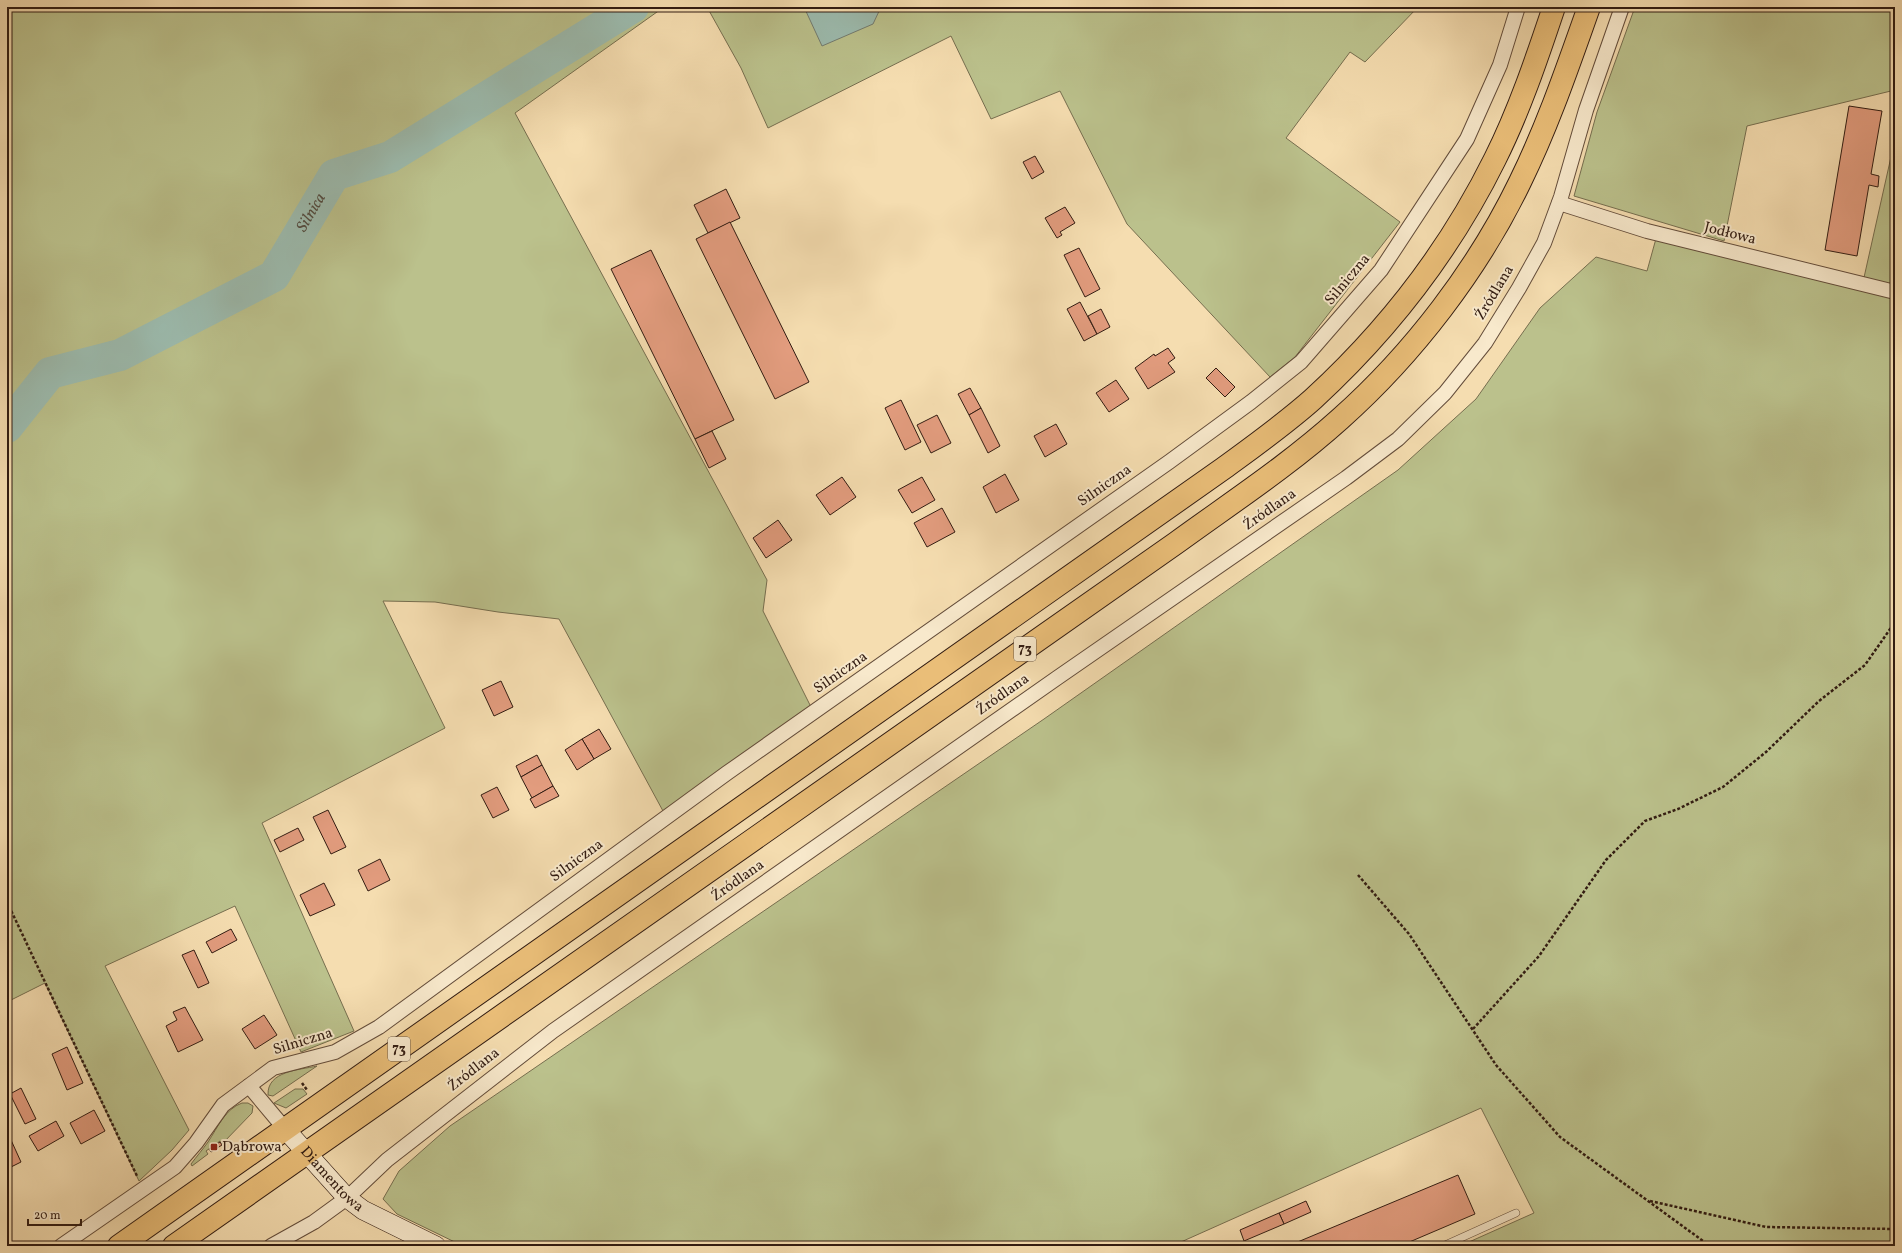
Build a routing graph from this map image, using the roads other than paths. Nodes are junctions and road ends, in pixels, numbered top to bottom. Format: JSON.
{"nodes":[{"id":1,"x":1518,"y":7,"type":"edge"},
{"id":2,"x":1554,"y":7,"type":"edge"},
{"id":3,"x":1589,"y":7,"type":"edge"},
{"id":4,"x":1622,"y":7,"type":"edge"},
{"id":5,"x":1559,"y":203,"type":"junction"},
{"id":6,"x":1895,"y":292,"type":"edge"},
{"id":7,"x":249,"y":1086,"type":"junction"},
{"id":8,"x":285,"y":1129,"type":"junction"},
{"id":9,"x":306,"y":1153,"type":"junction"},
{"id":10,"x":347,"y":1198,"type":"junction"},
{"id":11,"x":1516,"y":1213,"type":"dead end"},
{"id":12,"x":61,"y":1246,"type":"edge"},
{"id":13,"x":119,"y":1246,"type":"edge"},
{"id":14,"x":174,"y":1246,"type":"edge"},
{"id":15,"x":271,"y":1246,"type":"edge"},
{"id":16,"x":436,"y":1246,"type":"edge"},
{"id":17,"x":1443,"y":1246,"type":"edge"}],
"edges":[{"from":1,"to":7,"type":"street","name":"Silniczna"},
{"from":2,"to":8,"type":"main road","number":"73"},
{"from":3,"to":9,"type":"main road","number":"73"},
{"from":4,"to":5,"type":"street","name":"Źródlana"},
{"from":5,"to":6,"type":"street","name":"Jodłowa"},
{"from":5,"to":10,"type":"street","name":"Źródlana"},
{"from":7,"to":8,"type":"street","name":"Diamentowa"},
{"from":7,"to":12,"type":"street","name":"Silniczna"},
{"from":8,"to":9,"type":"street","name":"Diamentowa"},
{"from":8,"to":13,"type":"main road","number":"73"},
{"from":9,"to":10,"type":"street","name":"Diamentowa"},
{"from":9,"to":14,"type":"main road","number":"73"},
{"from":10,"to":15,"type":"street","name":"Źródlana"},
{"from":10,"to":16,"type":"street","name":"Diamentowa"},
{"from":11,"to":17,"type":"lane"}]}
